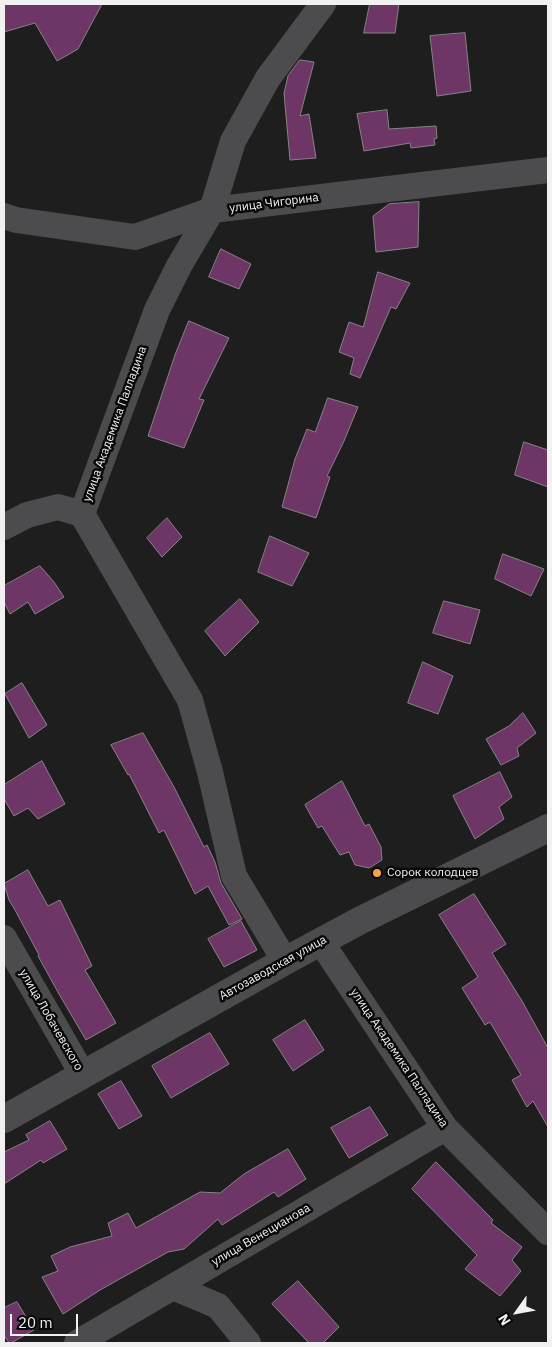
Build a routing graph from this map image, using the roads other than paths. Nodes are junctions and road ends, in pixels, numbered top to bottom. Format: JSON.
{"nodes":[{"id":1,"x":323,"y":4,"type":"edge"},
{"id":2,"x":548,"y":170,"type":"edge"},
{"id":3,"x":212,"y":210,"type":"junction"},
{"id":4,"x":4,"y":216,"type":"edge"},
{"id":5,"x":82,"y":514,"type":"junction"},
{"id":6,"x":4,"y":527,"type":"edge"},
{"id":7,"x":548,"y":828,"type":"edge"},
{"id":8,"x":4,"y":938,"type":"edge"},
{"id":9,"x":321,"y":942,"type":"junction"},
{"id":10,"x":285,"y":961,"type":"junction"},
{"id":11,"x":83,"y":1075,"type":"junction"},
{"id":12,"x":4,"y":1119,"type":"edge"},
{"id":13,"x":446,"y":1128,"type":"junction"},
{"id":14,"x":548,"y":1232,"type":"edge"},
{"id":15,"x":173,"y":1287,"type":"junction"},
{"id":16,"x":77,"y":1343,"type":"edge"},
{"id":17,"x":248,"y":1343,"type":"edge"}],
"edges":[{"from":1,"to":3,"type":"street","name":"улица Академика Палладина"},
{"from":2,"to":3,"type":"street","name":"улица Чигорина"},
{"from":3,"to":4,"type":"street","name":"улица Чигорина"},
{"from":3,"to":5,"type":"street","name":"улица Академика Палладина"},
{"from":5,"to":6,"type":"street"},
{"from":5,"to":10,"type":"street","name":"улица Академика Палладина"},
{"from":7,"to":9,"type":"street","name":"Автозаводская улица"},
{"from":8,"to":11,"type":"street","name":"улица Лобачевского"},
{"from":9,"to":10,"type":"street","name":"Автозаводская улица"},
{"from":9,"to":13,"type":"street","name":"улица Академика Палладина"},
{"from":10,"to":11,"type":"street","name":"Автозаводская улица"},
{"from":11,"to":12,"type":"street","name":"Автозаводская улица"},
{"from":13,"to":14,"type":"street","name":"улица Академика Палладина"},
{"from":13,"to":15,"type":"street","name":"улица Венецианова"},
{"from":15,"to":16,"type":"street","name":"улица Венецианова"},
{"from":15,"to":17,"type":"street"}]}
